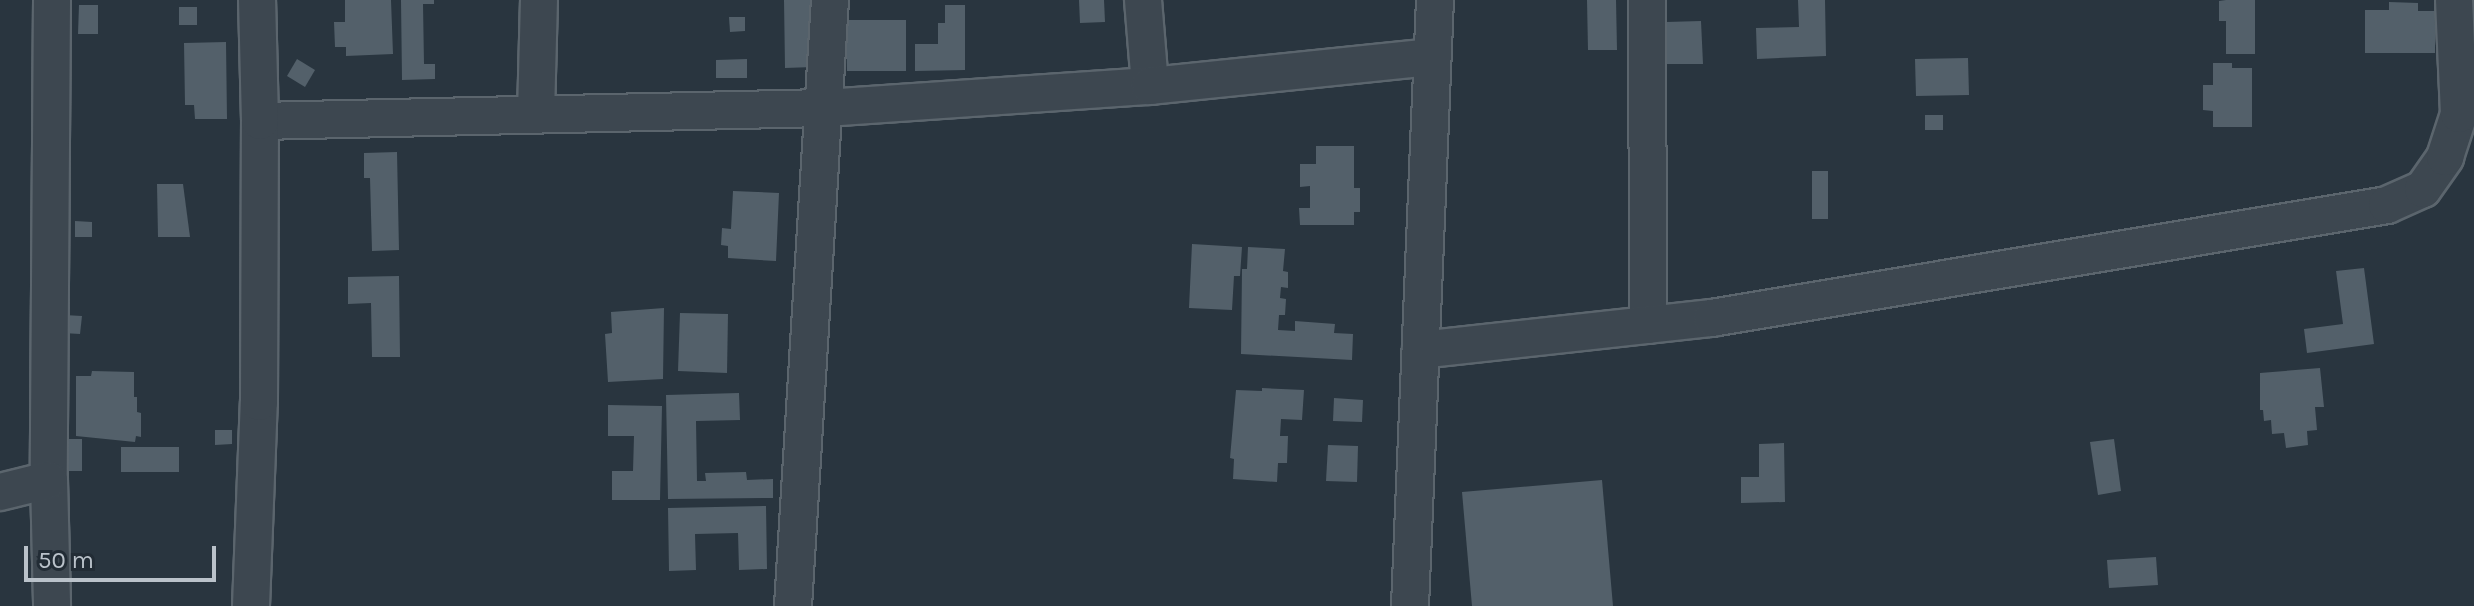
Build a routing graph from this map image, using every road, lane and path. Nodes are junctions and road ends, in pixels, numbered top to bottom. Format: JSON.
{"nodes":[{"id":1,"x":52,"y":0,"type":"edge"},
{"id":2,"x":257,"y":0,"type":"edge"},
{"id":3,"x":539,"y":0,"type":"edge"},
{"id":4,"x":830,"y":0,"type":"edge"},
{"id":5,"x":1143,"y":0,"type":"edge"},
{"id":6,"x":1435,"y":0,"type":"edge"},
{"id":7,"x":1647,"y":0,"type":"edge"},
{"id":8,"x":2454,"y":0,"type":"edge"},
{"id":9,"x":1432,"y":57,"type":"junction"},
{"id":10,"x":1150,"y":86,"type":"junction"},
{"id":11,"x":825,"y":108,"type":"junction"},
{"id":12,"x":536,"y":114,"type":"junction"},
{"id":13,"x":260,"y":121,"type":"junction"},
{"id":14,"x":2467,"y":126,"type":"edge"},
{"id":15,"x":1648,"y":325,"type":"junction"},
{"id":16,"x":1421,"y":350,"type":"junction"},
{"id":17,"x":49,"y":480,"type":"junction"},
{"id":18,"x":0,"y":492,"type":"edge"},
{"id":19,"x":52,"y":606,"type":"edge"},
{"id":20,"x":251,"y":606,"type":"edge"},
{"id":21,"x":793,"y":606,"type":"edge"},
{"id":22,"x":1410,"y":606,"type":"edge"}],
"edges":[{"from":1,"to":17,"type":"street"},
{"from":2,"to":13,"type":"street"},
{"from":3,"to":12,"type":"street"},
{"from":4,"to":11,"type":"street"},
{"from":5,"to":10,"type":"street"},
{"from":6,"to":9,"type":"street"},
{"from":7,"to":15,"type":"street"},
{"from":8,"to":14,"type":"street"},
{"from":9,"to":10,"type":"street"},
{"from":9,"to":16,"type":"street"},
{"from":10,"to":11,"type":"street"},
{"from":11,"to":12,"type":"street"},
{"from":11,"to":21,"type":"street"},
{"from":12,"to":13,"type":"street"},
{"from":13,"to":20,"type":"street"},
{"from":14,"to":15,"type":"street"},
{"from":15,"to":16,"type":"street"},
{"from":16,"to":22,"type":"street"},
{"from":17,"to":18,"type":"street"},
{"from":17,"to":19,"type":"street"}]}
